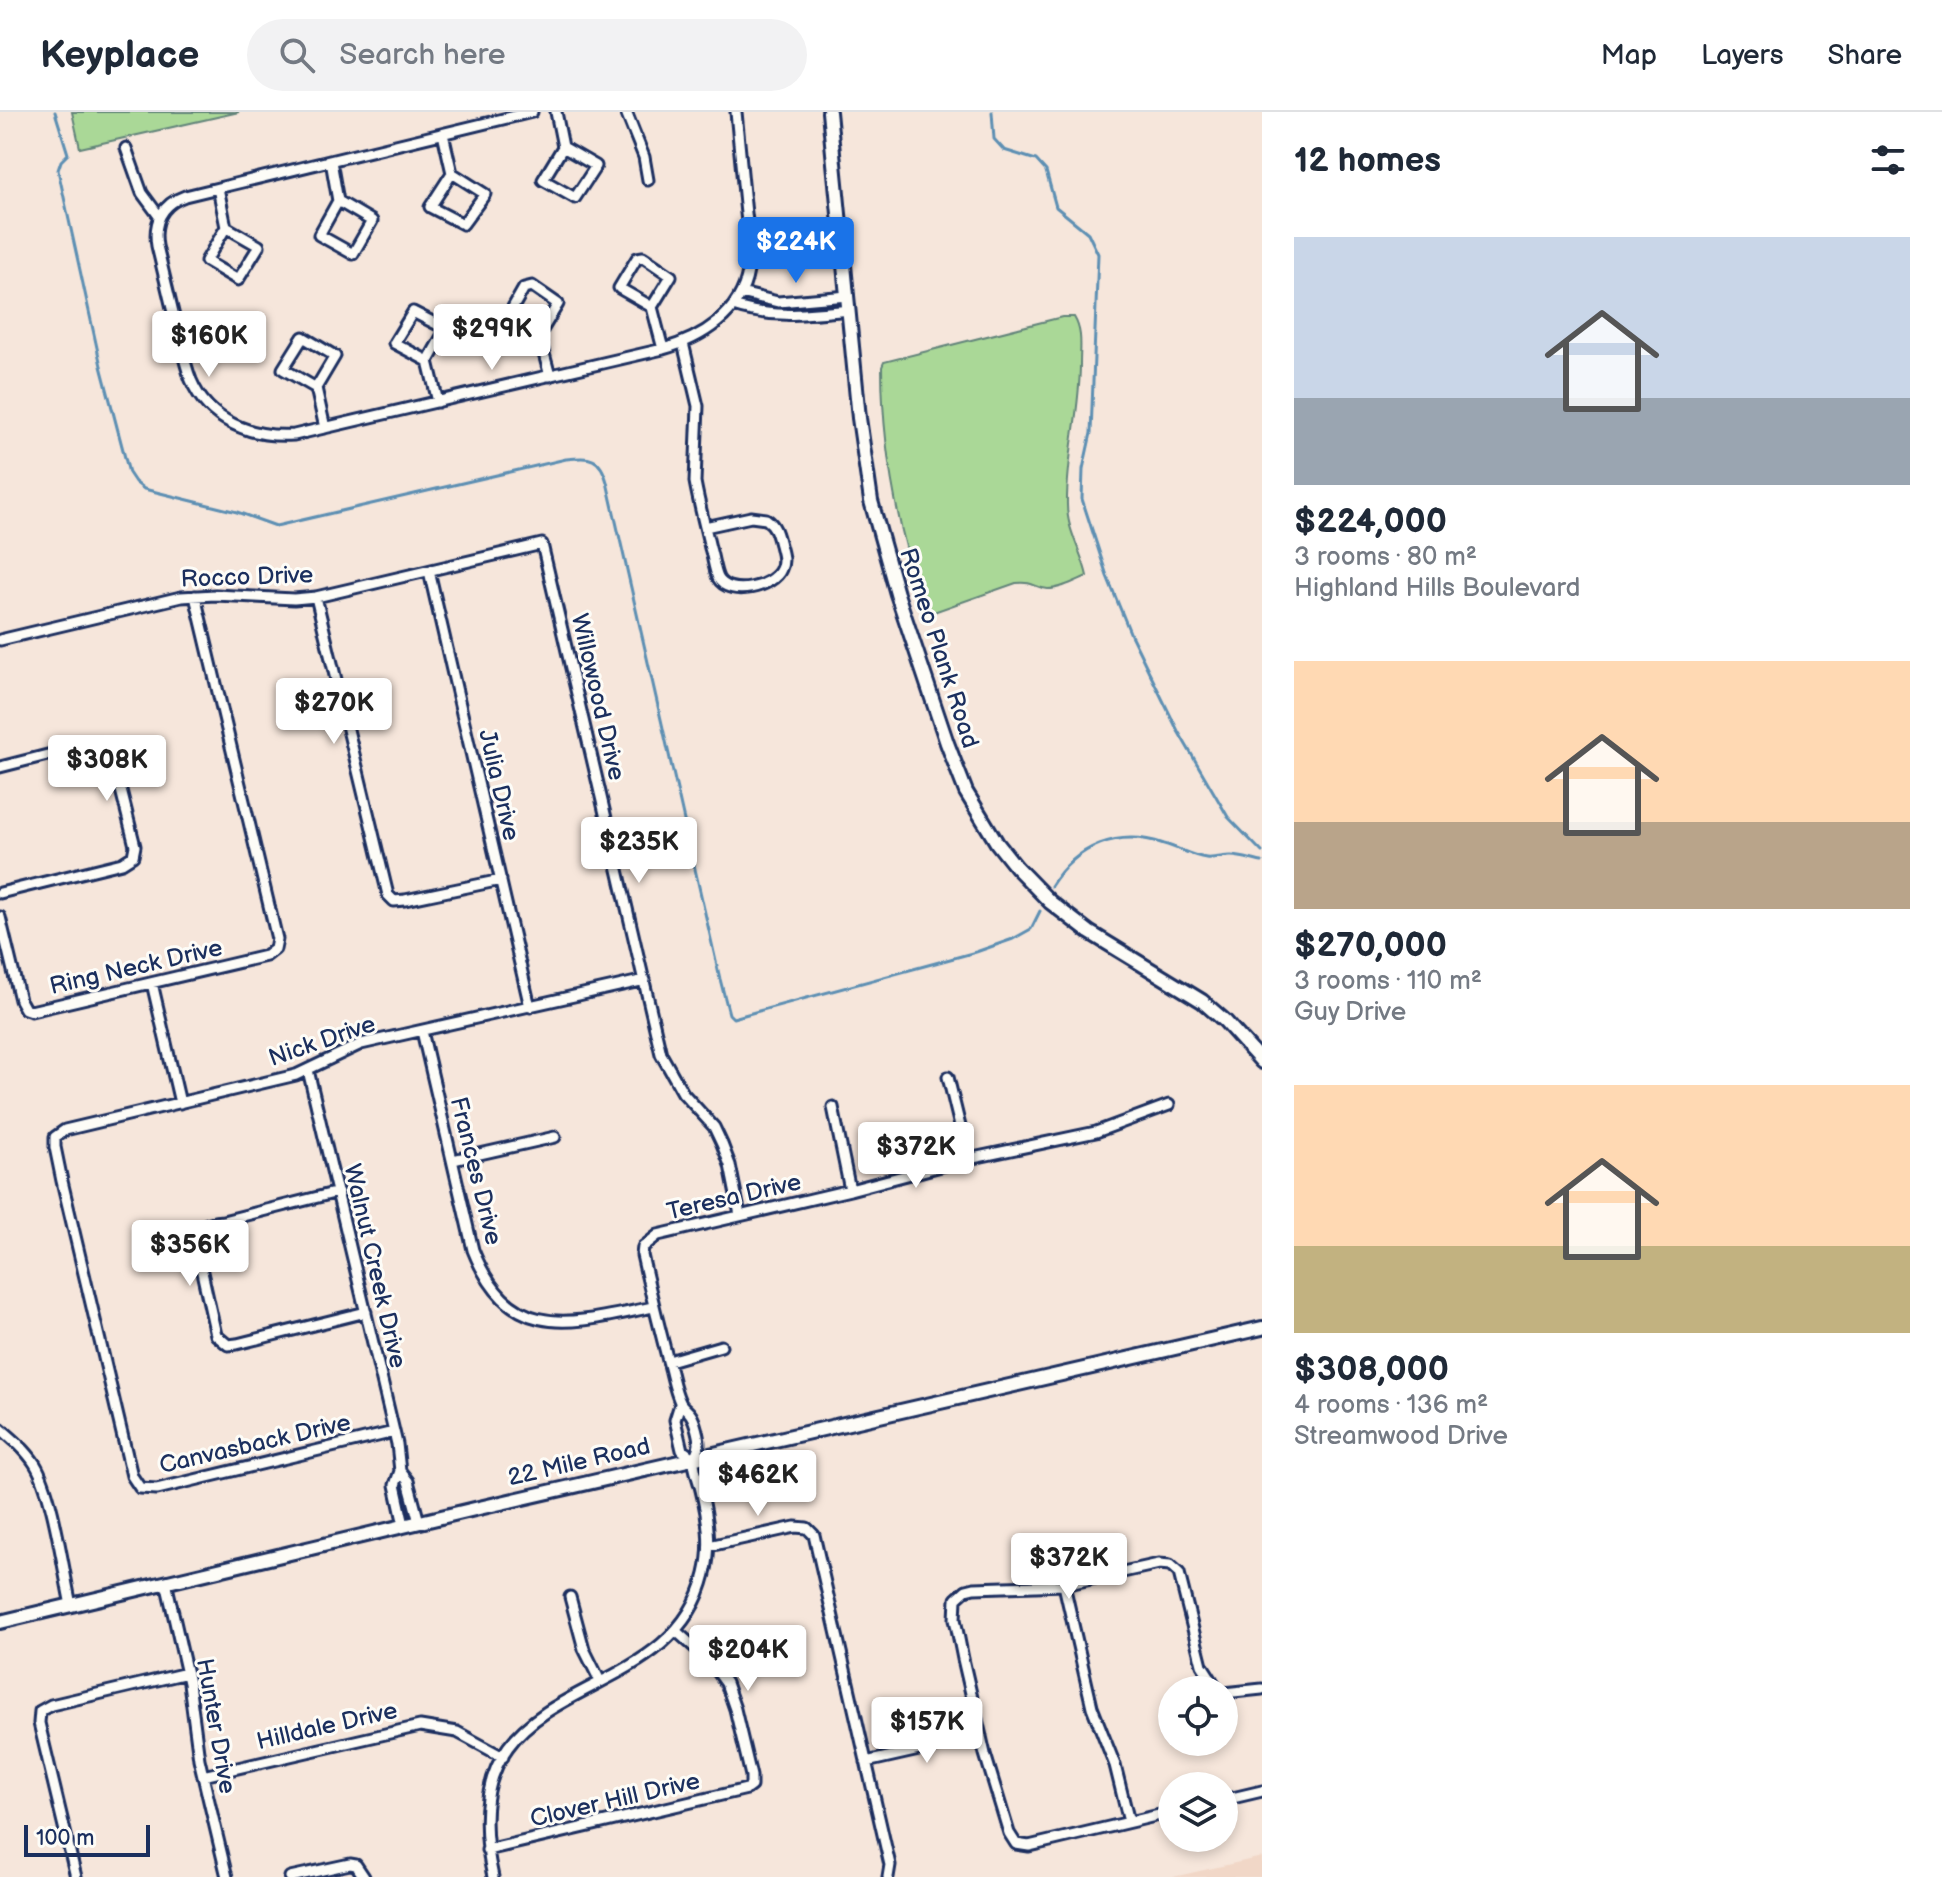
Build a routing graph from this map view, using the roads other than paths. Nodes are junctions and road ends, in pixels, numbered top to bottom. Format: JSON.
{"nodes":[{"id":1,"x":532,"y":112,"type":"edge"},
{"id":2,"x":556,"y":112,"type":"edge"},
{"id":3,"x":626,"y":112,"type":"edge"},
{"id":4,"x":736,"y":112,"type":"edge"},
{"id":5,"x":829,"y":112,"type":"edge"},
{"id":6,"x":443,"y":134,"type":"junction"},
{"id":7,"x":563,"y":147,"type":"junction"},
{"id":8,"x":126,"y":148,"type":"dead end"},
{"id":9,"x":331,"y":161,"type":"junction"},
{"id":10,"x":452,"y":173,"type":"junction"},
{"id":11,"x":648,"y":180,"type":"dead end"},
{"id":12,"x":218,"y":188,"type":"junction"},
{"id":13,"x":338,"y":201,"type":"junction"},
{"id":14,"x":159,"y":216,"type":"junction"},
{"id":15,"x":226,"y":227,"type":"junction"},
{"id":16,"x":741,"y":293,"type":"junction"},
{"id":17,"x":848,"y":296,"type":"junction"},
{"id":18,"x":733,"y":306,"type":"junction"},
{"id":19,"x":652,"y":307,"type":"junction"},
{"id":20,"x":849,"y":310,"type":"junction"},
{"id":21,"x":539,"y":335,"type":"junction"},
{"id":22,"x":683,"y":343,"type":"junction"},
{"id":23,"x":663,"y":349,"type":"junction"},
{"id":24,"x":428,"y":361,"type":"junction"},
{"id":25,"x":550,"y":376,"type":"junction"},
{"id":26,"x":316,"y":388,"type":"junction"},
{"id":27,"x":438,"y":402,"type":"junction"},
{"id":28,"x":325,"y":428,"type":"junction"},
{"id":29,"x":705,"y":527,"type":"junction"},
{"id":30,"x":542,"y":544,"type":"joint"},
{"id":31,"x":429,"y":571,"type":"junction"},
{"id":32,"x":195,"y":596,"type":"junction"},
{"id":33,"x":316,"y":597,"type":"junction"},
{"id":34,"x":0,"y":640,"type":"edge"},
{"id":35,"x":0,"y":767,"type":"edge"},
{"id":36,"x":501,"y":880,"type":"junction"},
{"id":37,"x":0,"y":893,"type":"edge"},
{"id":38,"x":0,"y":917,"type":"edge"},
{"id":39,"x":645,"y":980,"type":"junction"},
{"id":40,"x":152,"y":983,"type":"junction"},
{"id":41,"x":530,"y":1007,"type":"junction"},
{"id":42,"x":422,"y":1031,"type":"junction"},
{"id":43,"x":1262,"y":1062,"type":"edge"},
{"id":44,"x":308,"y":1070,"type":"junction"},
{"id":45,"x":948,"y":1077,"type":"dead end"},
{"id":46,"x":180,"y":1103,"type":"junction"},
{"id":47,"x":1169,"y":1105,"type":"dead end"},
{"id":48,"x":833,"y":1107,"type":"dead end"},
{"id":49,"x":555,"y":1137,"type":"dead end"},
{"id":50,"x":968,"y":1159,"type":"junction"},
{"id":51,"x":453,"y":1160,"type":"junction"},
{"id":52,"x":850,"y":1190,"type":"junction"},
{"id":53,"x":338,"y":1192,"type":"junction"},
{"id":54,"x":740,"y":1215,"type":"junction"},
{"id":55,"x":653,"y":1307,"type":"junction"},
{"id":56,"x":366,"y":1312,"type":"junction"},
{"id":57,"x":1262,"y":1328,"type":"edge"},
{"id":58,"x":721,"y":1346,"type":"dead end"},
{"id":59,"x":669,"y":1361,"type":"junction"},
{"id":60,"x":680,"y":1404,"type":"junction"},
{"id":61,"x":0,"y":1428,"type":"edge"},
{"id":62,"x":394,"y":1432,"type":"junction"},
{"id":63,"x":693,"y":1458,"type":"junction"},
{"id":64,"x":400,"y":1471,"type":"junction"},
{"id":65,"x":132,"y":1476,"type":"joint"},
{"id":66,"x":419,"y":1522,"type":"junction"},
{"id":67,"x":404,"y":1525,"type":"junction"},
{"id":68,"x":709,"y":1546,"type":"junction"},
{"id":69,"x":166,"y":1582,"type":"junction"},
{"id":70,"x":1064,"y":1585,"type":"junction"},
{"id":71,"x":570,"y":1597,"type":"dead end"},
{"id":72,"x":71,"y":1605,"type":"junction"},
{"id":73,"x":0,"y":1622,"type":"edge"},
{"id":74,"x":676,"y":1631,"type":"junction"},
{"id":75,"x":187,"y":1673,"type":"junction"},
{"id":76,"x":1209,"y":1676,"type":"edge"},
{"id":77,"x":600,"y":1681,"type":"junction"},
{"id":78,"x":1261,"y":1692,"type":"edge"},
{"id":79,"x":1238,"y":1693,"type":"edge"},
{"id":80,"x":981,"y":1736,"type":"junction"},
{"id":81,"x":503,"y":1757,"type":"junction"},
{"id":82,"x":866,"y":1762,"type":"junction"},
{"id":83,"x":203,"y":1776,"type":"junction"},
{"id":84,"x":1262,"y":1791,"type":"edge"},
{"id":85,"x":1238,"y":1797,"type":"edge"},
{"id":86,"x":1158,"y":1815,"type":"edge"},
{"id":87,"x":1129,"y":1822,"type":"junction"},
{"id":88,"x":487,"y":1850,"type":"junction"},
{"id":89,"x":889,"y":1876,"type":"edge"},
{"id":90,"x":76,"y":1877,"type":"edge"},
{"id":91,"x":227,"y":1877,"type":"edge"},
{"id":92,"x":290,"y":1877,"type":"edge"},
{"id":93,"x":364,"y":1877,"type":"edge"},
{"id":94,"x":493,"y":1877,"type":"edge"}],
"edges":[{"from":1,"to":6,"type":"street"},
{"from":2,"to":7,"type":"street"},
{"from":3,"to":11,"type":"street"},
{"from":4,"to":16,"type":"street"},
{"from":5,"to":17,"type":"street","name":"Romeo Plank Road"},
{"from":6,"to":9,"type":"street"},
{"from":6,"to":10,"type":"street"},
{"from":7,"to":7,"type":"street"},
{"from":8,"to":14,"type":"street"},
{"from":9,"to":12,"type":"street"},
{"from":9,"to":13,"type":"street"},
{"from":10,"to":10,"type":"street"},
{"from":12,"to":14,"type":"street"},
{"from":12,"to":15,"type":"street"},
{"from":13,"to":13,"type":"street"},
{"from":14,"to":28,"type":"street"},
{"from":15,"to":15,"type":"street"},
{"from":16,"to":17,"type":"street"},
{"from":16,"to":18,"type":"street"},
{"from":17,"to":20,"type":"street","name":"Romeo Plank Road"},
{"from":18,"to":20,"type":"street"},
{"from":18,"to":22,"type":"street"},
{"from":19,"to":19,"type":"street"},
{"from":19,"to":23,"type":"street"},
{"from":20,"to":43,"type":"street","name":"Romeo Plank Road"},
{"from":21,"to":21,"type":"street"},
{"from":21,"to":25,"type":"street"},
{"from":22,"to":23,"type":"street"},
{"from":22,"to":29,"type":"street"},
{"from":23,"to":25,"type":"street"},
{"from":24,"to":24,"type":"street"},
{"from":24,"to":27,"type":"street"},
{"from":25,"to":27,"type":"street"},
{"from":26,"to":26,"type":"street"},
{"from":26,"to":28,"type":"street"},
{"from":27,"to":28,"type":"street"},
{"from":29,"to":29,"type":"street"},
{"from":30,"to":31,"type":"street","name":"Rocco Drive"},
{"from":30,"to":39,"type":"street","name":"Willowood Drive"},
{"from":31,"to":33,"type":"street","name":"Rocco Drive"},
{"from":31,"to":36,"type":"street","name":"Julia Drive"},
{"from":32,"to":33,"type":"street","name":"Rocco Drive"},
{"from":32,"to":34,"type":"street","name":"Rocco Drive"},
{"from":32,"to":40,"type":"street","name":"Ring Neck Drive"},
{"from":33,"to":36,"type":"street"},
{"from":35,"to":37,"type":"street"},
{"from":36,"to":41,"type":"street","name":"Julia Drive"},
{"from":38,"to":40,"type":"street","name":"Ring Neck Drive"},
{"from":39,"to":41,"type":"street","name":"Nick Drive"},
{"from":39,"to":54,"type":"street","name":"Willowood Drive"},
{"from":40,"to":46,"type":"street"},
{"from":41,"to":42,"type":"street","name":"Nick Drive"},
{"from":42,"to":44,"type":"street","name":"Nick Drive"},
{"from":42,"to":51,"type":"street","name":"Frances Drive"},
{"from":44,"to":46,"type":"street","name":"Nick Drive"},
{"from":44,"to":53,"type":"street","name":"Walnut Creek Drive"},
{"from":45,"to":50,"type":"street"},
{"from":46,"to":65,"type":"street","name":"Nick Drive"},
{"from":47,"to":50,"type":"street","name":"Teresa Drive"},
{"from":48,"to":52,"type":"street"},
{"from":49,"to":51,"type":"street"},
{"from":50,"to":52,"type":"street","name":"Teresa Drive"},
{"from":51,"to":55,"type":"street","name":"Frances Drive"},
{"from":52,"to":54,"type":"street","name":"Teresa Drive"},
{"from":53,"to":56,"type":"street","name":"Walnut Creek Drive"},
{"from":53,"to":56,"type":"street"},
{"from":54,"to":55,"type":"street","name":"Teresa Drive"},
{"from":55,"to":59,"type":"street"},
{"from":56,"to":62,"type":"street","name":"Walnut Creek Drive"},
{"from":57,"to":63,"type":"street","name":"22 Mile Road"},
{"from":58,"to":59,"type":"street"},
{"from":59,"to":60,"type":"street"},
{"from":60,"to":63,"type":"street"},
{"from":60,"to":63,"type":"street"},
{"from":61,"to":72,"type":"street"},
{"from":62,"to":64,"type":"street","name":"Walnut Creek Drive"},
{"from":62,"to":65,"type":"street","name":"Canvasback Drive"},
{"from":63,"to":66,"type":"street","name":"22 Mile Road"},
{"from":63,"to":68,"type":"street"},
{"from":64,"to":66,"type":"street","name":"Walnut Creek Drive"},
{"from":64,"to":67,"type":"street","name":"Walnut Creek Drive"},
{"from":66,"to":67,"type":"street","name":"22 Mile Road"},
{"from":67,"to":69,"type":"street","name":"22 Mile Road"},
{"from":68,"to":74,"type":"street"},
{"from":68,"to":82,"type":"street"},
{"from":69,"to":72,"type":"street","name":"22 Mile Road"},
{"from":69,"to":75,"type":"street","name":"Hunter Drive"},
{"from":70,"to":76,"type":"street"},
{"from":70,"to":80,"type":"street"},
{"from":70,"to":87,"type":"street"},
{"from":71,"to":77,"type":"street"},
{"from":72,"to":73,"type":"street","name":"22 Mile Road"},
{"from":74,"to":77,"type":"street"},
{"from":74,"to":88,"type":"street","name":"Clover Hill Drive"},
{"from":75,"to":83,"type":"street","name":"Hunter Drive"},
{"from":75,"to":90,"type":"street"},
{"from":77,"to":81,"type":"street"},
{"from":78,"to":79,"type":"street"},
{"from":80,"to":82,"type":"street"},
{"from":80,"to":87,"type":"street"},
{"from":81,"to":83,"type":"street","name":"Hilldale Drive"},
{"from":81,"to":88,"type":"street"},
{"from":82,"to":89,"type":"street"},
{"from":83,"to":91,"type":"street","name":"Hunter Drive"},
{"from":84,"to":85,"type":"street"},
{"from":86,"to":87,"type":"street"},
{"from":88,"to":94,"type":"street"},
{"from":92,"to":93,"type":"street"}]}
